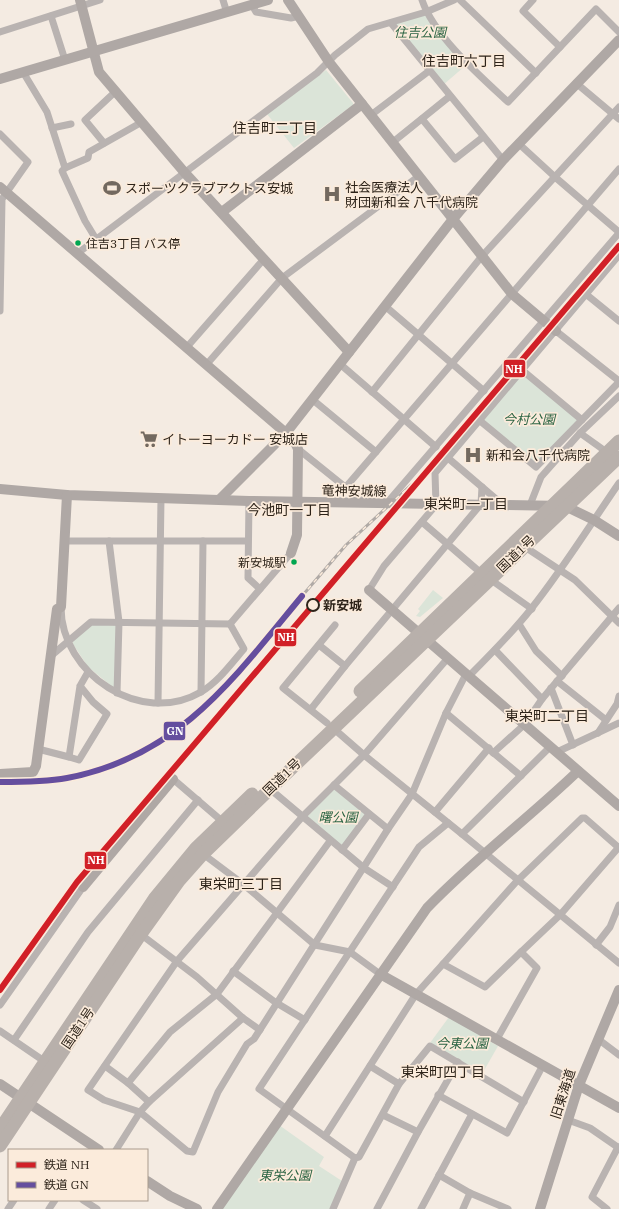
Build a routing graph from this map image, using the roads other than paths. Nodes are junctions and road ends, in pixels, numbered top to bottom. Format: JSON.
{"nodes":[{"id":1,"x":100,"y":0,"type":"edge"},
{"id":2,"x":223,"y":0,"type":"edge"},
{"id":3,"x":268,"y":0,"type":"edge"},
{"id":4,"x":288,"y":0,"type":"edge"},
{"id":5,"x":422,"y":0,"type":"edge"},
{"id":6,"x":454,"y":0,"type":"edge"},
{"id":7,"x":460,"y":0,"type":"edge"},
{"id":8,"x":534,"y":0,"type":"edge"},
{"id":9,"x":81,"y":3,"type":"edge"},
{"id":10,"x":252,"y":5,"type":"junction"},
{"id":11,"x":426,"y":12,"type":"junction"},
{"id":12,"x":227,"y":13,"type":"junction"},
{"id":13,"x":51,"y":16,"type":"junction"},
{"id":14,"x":299,"y":16,"type":"junction"},
{"id":15,"x":390,"y":23,"type":"junction"},
{"id":16,"x":0,"y":32,"type":"edge"},
{"id":17,"x":619,"y":32,"type":"edge"},
{"id":18,"x":619,"y":40,"type":"edge"},
{"id":19,"x":560,"y":47,"type":"junction"},
{"id":20,"x":92,"y":52,"type":"junction"},
{"id":21,"x":65,"y":60,"type":"junction"},
{"id":22,"x":329,"y":62,"type":"junction"},
{"id":23,"x":429,"y":71,"type":"junction"},
{"id":24,"x":23,"y":72,"type":"junction"},
{"id":25,"x":536,"y":73,"type":"junction"},
{"id":26,"x":0,"y":79,"type":"edge"},
{"id":27,"x":576,"y":83,"type":"junction"},
{"id":28,"x":116,"y":92,"type":"junction"},
{"id":29,"x":450,"y":96,"type":"junction"},
{"id":30,"x":362,"y":104,"type":"junction"},
{"id":31,"x":619,"y":107,"type":"edge"},
{"id":32,"x":613,"y":114,"type":"junction"},
{"id":33,"x":371,"y":115,"type":"junction"},
{"id":34,"x":422,"y":119,"type":"junction"},
{"id":35,"x":619,"y":119,"type":"edge"},
{"id":36,"x":142,"y":122,"type":"junction"},
{"id":37,"x":71,"y":124,"type":"dead end"},
{"id":38,"x":52,"y":128,"type":"junction"},
{"id":39,"x":0,"y":134,"type":"edge"},
{"id":40,"x":483,"y":137,"type":"junction"},
{"id":41,"x":393,"y":142,"type":"junction"},
{"id":42,"x":104,"y":143,"type":"junction"},
{"id":43,"x":518,"y":143,"type":"junction"},
{"id":44,"x":503,"y":160,"type":"junction"},
{"id":45,"x":65,"y":168,"type":"junction"},
{"id":46,"x":619,"y":169,"type":"edge"},
{"id":47,"x":185,"y":173,"type":"junction"},
{"id":48,"x":419,"y":176,"type":"junction"},
{"id":49,"x":554,"y":177,"type":"junction"},
{"id":50,"x":3,"y":190,"type":"edge"},
{"id":51,"x":587,"y":205,"type":"junction"},
{"id":52,"x":222,"y":212,"type":"junction"},
{"id":53,"x":453,"y":219,"type":"junction"},
{"id":54,"x":619,"y":232,"type":"edge"},
{"id":55,"x":96,"y":239,"type":"junction"},
{"id":56,"x":1,"y":245,"type":"edge"},
{"id":57,"x":78,"y":253,"type":"junction"},
{"id":58,"x":619,"y":255,"type":"edge"},
{"id":59,"x":482,"y":256,"type":"junction"},
{"id":60,"x":264,"y":259,"type":"junction"},
{"id":61,"x":282,"y":278,"type":"junction"},
{"id":62,"x":512,"y":294,"type":"junction"},
{"id":63,"x":587,"y":295,"type":"junction"},
{"id":64,"x":385,"y":306,"type":"junction"},
{"id":65,"x":0,"y":311,"type":"edge"},
{"id":66,"x":618,"y":318,"type":"edge"},
{"id":67,"x":544,"y":320,"type":"junction"},
{"id":68,"x":556,"y":331,"type":"junction"},
{"id":69,"x":418,"y":334,"type":"junction"},
{"id":70,"x":187,"y":347,"type":"junction"},
{"id":71,"x":349,"y":352,"type":"junction"},
{"id":72,"x":452,"y":363,"type":"junction"},
{"id":73,"x":207,"y":364,"type":"junction"},
{"id":74,"x":340,"y":364,"type":"junction"},
{"id":75,"x":522,"y":370,"type":"junction"},
{"id":76,"x":619,"y":382,"type":"edge"},
{"id":77,"x":484,"y":391,"type":"junction"},
{"id":78,"x":372,"y":392,"type":"junction"},
{"id":79,"x":619,"y":396,"type":"edge"},
{"id":80,"x":313,"y":400,"type":"junction"},
{"id":81,"x":404,"y":419,"type":"junction"},
{"id":82,"x":479,"y":420,"type":"junction"},
{"id":83,"x":582,"y":420,"type":"junction"},
{"id":84,"x":286,"y":432,"type":"junction"},
{"id":85,"x":580,"y":433,"type":"junction"},
{"id":86,"x":619,"y":441,"type":"edge"},
{"id":87,"x":436,"y":447,"type":"junction"},
{"id":88,"x":298,"y":449,"type":"junction"},
{"id":89,"x":376,"y":452,"type":"junction"},
{"id":90,"x":448,"y":458,"type":"junction"},
{"id":91,"x":615,"y":458,"type":"edge"},
{"id":92,"x":619,"y":483,"type":"edge"},
{"id":93,"x":482,"y":487,"type":"junction"},
{"id":94,"x":345,"y":488,"type":"junction"},
{"id":95,"x":0,"y":489,"type":"edge"},
{"id":96,"x":67,"y":495,"type":"junction"},
{"id":97,"x":161,"y":498,"type":"junction"},
{"id":98,"x":220,"y":499,"type":"junction"},
{"id":99,"x":249,"y":501,"type":"junction"},
{"id":100,"x":298,"y":502,"type":"junction"},
{"id":101,"x":366,"y":504,"type":"junction"},
{"id":102,"x":386,"y":504,"type":"junction"},
{"id":103,"x":481,"y":504,"type":"junction"},
{"id":104,"x":497,"y":504,"type":"junction"},
{"id":105,"x":436,"y":505,"type":"junction"},
{"id":106,"x":530,"y":505,"type":"junction"},
{"id":107,"x":552,"y":506,"type":"junction"},
{"id":108,"x":565,"y":506,"type":"junction"},
{"id":109,"x":594,"y":520,"type":"junction"},
{"id":110,"x":422,"y":522,"type":"junction"},
{"id":111,"x":619,"y":536,"type":"edge"},
{"id":112,"x":65,"y":541,"type":"junction"},
{"id":113,"x":109,"y":541,"type":"junction"},
{"id":114,"x":160,"y":541,"type":"junction"},
{"id":115,"x":203,"y":541,"type":"junction"},
{"id":116,"x":248,"y":541,"type":"junction"},
{"id":117,"x":449,"y":545,"type":"junction"},
{"id":118,"x":525,"y":547,"type":"junction"},
{"id":119,"x":291,"y":553,"type":"joint"},
{"id":120,"x":561,"y":570,"type":"junction"},
{"id":121,"x":485,"y":577,"type":"junction"},
{"id":122,"x":260,"y":589,"type":"junction"},
{"id":123,"x":369,"y":590,"type":"joint"},
{"id":124,"x":61,"y":607,"type":"junction"},
{"id":125,"x":619,"y":608,"type":"edge"},
{"id":126,"x":532,"y":609,"type":"junction"},
{"id":127,"x":393,"y":611,"type":"junction"},
{"id":128,"x":612,"y":616,"type":"junction"},
{"id":129,"x":119,"y":622,"type":"junction"},
{"id":130,"x":159,"y":623,"type":"junction"},
{"id":131,"x":202,"y":623,"type":"junction"},
{"id":132,"x":619,"y":623,"type":"edge"},
{"id":133,"x":230,"y":624,"type":"junction"},
{"id":134,"x":519,"y":624,"type":"junction"},
{"id":135,"x":335,"y":625,"type":"dead end"},
{"id":136,"x":422,"y":637,"type":"junction"},
{"id":137,"x":68,"y":641,"type":"junction"},
{"id":138,"x":319,"y":645,"type":"junction"},
{"id":139,"x":495,"y":650,"type":"junction"},
{"id":140,"x":52,"y":655,"type":"junction"},
{"id":141,"x":448,"y":658,"type":"junction"},
{"id":142,"x":345,"y":666,"type":"junction"},
{"id":143,"x":88,"y":672,"type":"junction"},
{"id":144,"x":467,"y":675,"type":"junction"},
{"id":145,"x":560,"y":678,"type":"junction"},
{"id":146,"x":80,"y":686,"type":"junction"},
{"id":147,"x":551,"y":688,"type":"junction"},
{"id":148,"x":201,"y":692,"type":"junction"},
{"id":149,"x":117,"y":693,"type":"junction"},
{"id":150,"x":619,"y":696,"type":"edge"},
{"id":151,"x":542,"y":699,"type":"junction"},
{"id":152,"x":158,"y":703,"type":"junction"},
{"id":153,"x":311,"y":709,"type":"junction"},
{"id":154,"x":446,"y":713,"type":"junction"},
{"id":155,"x":606,"y":720,"type":"junction"},
{"id":156,"x":619,"y":723,"type":"edge"},
{"id":157,"x":525,"y":724,"type":"junction"},
{"id":158,"x":330,"y":725,"type":"junction"},
{"id":159,"x":598,"y":733,"type":"junction"},
{"id":160,"x":573,"y":745,"type":"junction"},
{"id":161,"x":38,"y":749,"type":"junction"},
{"id":162,"x":491,"y":750,"type":"junction"},
{"id":163,"x":553,"y":750,"type":"junction"},
{"id":164,"x":364,"y":755,"type":"junction"},
{"id":165,"x":69,"y":757,"type":"junction"},
{"id":166,"x":578,"y":771,"type":"junction"},
{"id":167,"x":0,"y":774,"type":"edge"},
{"id":168,"x":521,"y":776,"type":"junction"},
{"id":169,"x":173,"y":779,"type":"joint"},
{"id":170,"x":334,"y":785,"type":"junction"},
{"id":171,"x":270,"y":789,"type":"junction"},
{"id":172,"x":412,"y":794,"type":"junction"},
{"id":173,"x":198,"y":800,"type":"junction"},
{"id":174,"x":619,"y":806,"type":"edge"},
{"id":175,"x":435,"y":812,"type":"junction"},
{"id":176,"x":369,"y":814,"type":"junction"},
{"id":177,"x":303,"y":816,"type":"junction"},
{"id":178,"x":222,"y":822,"type":"junction"},
{"id":179,"x":448,"y":823,"type":"junction"},
{"id":180,"x":388,"y":829,"type":"junction"},
{"id":181,"x":462,"y":834,"type":"junction"},
{"id":182,"x":330,"y":841,"type":"junction"},
{"id":183,"x":619,"y":848,"type":"edge"},
{"id":184,"x":342,"y":850,"type":"junction"},
{"id":185,"x":203,"y":854,"type":"junction"},
{"id":186,"x":485,"y":854,"type":"junction"},
{"id":187,"x":364,"y":868,"type":"junction"},
{"id":188,"x":517,"y":880,"type":"junction"},
{"id":189,"x":242,"y":884,"type":"junction"},
{"id":190,"x":83,"y":887,"type":"joint"},
{"id":191,"x":393,"y":887,"type":"junction"},
{"id":192,"x":619,"y":905,"type":"edge"},
{"id":193,"x":277,"y":914,"type":"junction"},
{"id":194,"x":560,"y":915,"type":"junction"},
{"id":195,"x":137,"y":931,"type":"junction"},
{"id":196,"x":315,"y":945,"type":"junction"},
{"id":197,"x":596,"y":945,"type":"junction"},
{"id":198,"x":350,"y":952,"type":"junction"},
{"id":199,"x":521,"y":952,"type":"junction"},
{"id":200,"x":177,"y":961,"type":"junction"},
{"id":201,"x":619,"y":963,"type":"edge"},
{"id":202,"x":443,"y":964,"type":"junction"},
{"id":203,"x":234,"y":971,"type":"junction"},
{"id":204,"x":380,"y":974,"type":"junction"},
{"id":205,"x":619,"y":990,"type":"edge"},
{"id":206,"x":217,"y":994,"type":"junction"},
{"id":207,"x":416,"y":994,"type":"junction"},
{"id":208,"x":278,"y":1003,"type":"junction"},
{"id":209,"x":0,"y":1005,"type":"edge"},
{"id":210,"x":616,"y":1006,"type":"edge"},
{"id":211,"x":243,"y":1018,"type":"junction"},
{"id":212,"x":305,"y":1020,"type":"junction"},
{"id":213,"x":260,"y":1030,"type":"junction"},
{"id":214,"x":0,"y":1031,"type":"edge"},
{"id":215,"x":497,"y":1039,"type":"junction"},
{"id":216,"x":598,"y":1039,"type":"junction"},
{"id":217,"x":14,"y":1040,"type":"junction"},
{"id":218,"x":619,"y":1055,"type":"edge"},
{"id":219,"x":44,"y":1061,"type":"junction"},
{"id":220,"x":458,"y":1062,"type":"junction"},
{"id":221,"x":543,"y":1065,"type":"junction"},
{"id":222,"x":105,"y":1066,"type":"junction"},
{"id":223,"x":370,"y":1066,"type":"junction"},
{"id":224,"x":128,"y":1083,"type":"junction"},
{"id":225,"x":399,"y":1084,"type":"junction"},
{"id":226,"x":578,"y":1085,"type":"junction"},
{"id":227,"x":3,"y":1089,"type":"edge"},
{"id":228,"x":438,"y":1095,"type":"junction"},
{"id":229,"x":24,"y":1100,"type":"junction"},
{"id":230,"x":149,"y":1102,"type":"junction"},
{"id":231,"x":524,"y":1102,"type":"junction"},
{"id":232,"x":619,"y":1108,"type":"edge"},
{"id":233,"x":287,"y":1109,"type":"junction"},
{"id":234,"x":140,"y":1112,"type":"junction"},
{"id":235,"x":472,"y":1114,"type":"junction"},
{"id":236,"x":383,"y":1115,"type":"junction"},
{"id":237,"x":568,"y":1120,"type":"junction"},
{"id":238,"x":0,"y":1129,"type":"edge"},
{"id":239,"x":418,"y":1132,"type":"junction"},
{"id":240,"x":324,"y":1136,"type":"junction"},
{"id":241,"x":0,"y":1146,"type":"edge"},
{"id":242,"x":618,"y":1148,"type":"edge"},
{"id":243,"x":98,"y":1149,"type":"edge"},
{"id":244,"x":117,"y":1149,"type":"edge"},
{"id":245,"x":355,"y":1158,"type":"junction"},
{"id":246,"x":439,"y":1175,"type":"junction"},
{"id":247,"x":148,"y":1182,"type":"edge"},
{"id":248,"x":470,"y":1193,"type":"junction"},
{"id":249,"x":85,"y":1201,"type":"edge"},
{"id":250,"x":503,"y":1208,"type":"edge"},
{"id":251,"x":97,"y":1209,"type":"edge"},
{"id":252,"x":197,"y":1209,"type":"edge"},
{"id":253,"x":217,"y":1209,"type":"edge"},
{"id":254,"x":333,"y":1209,"type":"edge"},
{"id":255,"x":377,"y":1209,"type":"edge"},
{"id":256,"x":421,"y":1209,"type":"edge"},
{"id":257,"x":463,"y":1209,"type":"edge"},
{"id":258,"x":540,"y":1209,"type":"edge"},
{"id":259,"x":608,"y":1209,"type":"edge"}],
"edges":[{"from":1,"to":9,"type":"street"},
{"from":2,"to":12,"type":"street"},
{"from":3,"to":10,"type":"street"},
{"from":4,"to":14,"type":"street"},
{"from":5,"to":11,"type":"street"},
{"from":6,"to":11,"type":"street"},
{"from":7,"to":25,"type":"street"},
{"from":8,"to":19,"type":"street"},
{"from":9,"to":13,"type":"street"},
{"from":9,"to":20,"type":"street"},
{"from":10,"to":12,"type":"street"},
{"from":10,"to":14,"type":"street"},
{"from":11,"to":15,"type":"street"},
{"from":11,"to":25,"type":"street"},
{"from":12,"to":20,"type":"street"},
{"from":13,"to":16,"type":"street"},
{"from":13,"to":21,"type":"street"},
{"from":14,"to":22,"type":"street"},
{"from":15,"to":22,"type":"street"},
{"from":15,"to":23,"type":"street"},
{"from":17,"to":19,"type":"street"},
{"from":18,"to":27,"type":"street"},
{"from":19,"to":25,"type":"street"},
{"from":20,"to":21,"type":"street"},
{"from":20,"to":28,"type":"street"},
{"from":21,"to":24,"type":"street"},
{"from":22,"to":30,"type":"street"},
{"from":22,"to":47,"type":"street"},
{"from":23,"to":29,"type":"street"},
{"from":23,"to":33,"type":"street"},
{"from":24,"to":26,"type":"street"},
{"from":24,"to":38,"type":"street"},
{"from":27,"to":32,"type":"street"},
{"from":27,"to":43,"type":"street"},
{"from":28,"to":36,"type":"street"},
{"from":28,"to":42,"type":"street"},
{"from":29,"to":34,"type":"street"},
{"from":29,"to":40,"type":"street"},
{"from":30,"to":33,"type":"street"},
{"from":30,"to":52,"type":"street"},
{"from":31,"to":32,"type":"street"},
{"from":32,"to":35,"type":"street"},
{"from":32,"to":49,"type":"street"},
{"from":33,"to":41,"type":"street"},
{"from":34,"to":40,"type":"street"},
{"from":34,"to":41,"type":"street"},
{"from":36,"to":42,"type":"street"},
{"from":36,"to":47,"type":"street"},
{"from":37,"to":38,"type":"street"},
{"from":38,"to":45,"type":"street"},
{"from":39,"to":50,"type":"street"},
{"from":40,"to":44,"type":"street"},
{"from":41,"to":48,"type":"street"},
{"from":42,"to":45,"type":"street"},
{"from":43,"to":44,"type":"street"},
{"from":43,"to":49,"type":"street"},
{"from":44,"to":53,"type":"street"},
{"from":45,"to":55,"type":"street"},
{"from":46,"to":51,"type":"street"},
{"from":47,"to":52,"type":"street"},
{"from":47,"to":55,"type":"street"},
{"from":48,"to":53,"type":"street"},
{"from":48,"to":61,"type":"street"},
{"from":49,"to":51,"type":"street"},
{"from":49,"to":59,"type":"street"},
{"from":50,"to":56,"type":"street"},
{"from":50,"to":57,"type":"street"},
{"from":51,"to":54,"type":"street"},
{"from":51,"to":62,"type":"street"},
{"from":52,"to":60,"type":"street"},
{"from":53,"to":59,"type":"street"},
{"from":53,"to":64,"type":"street"},
{"from":54,"to":67,"type":"street"},
{"from":55,"to":57,"type":"street"},
{"from":56,"to":65,"type":"street"},
{"from":57,"to":70,"type":"street"},
{"from":58,"to":63,"type":"street"},
{"from":59,"to":62,"type":"street"},
{"from":59,"to":69,"type":"street"},
{"from":60,"to":61,"type":"street"},
{"from":60,"to":70,"type":"street"},
{"from":61,"to":71,"type":"street"},
{"from":61,"to":73,"type":"street"},
{"from":62,"to":67,"type":"street"},
{"from":62,"to":72,"type":"street"},
{"from":63,"to":66,"type":"street"},
{"from":63,"to":68,"type":"street"},
{"from":64,"to":69,"type":"street"},
{"from":64,"to":71,"type":"street"},
{"from":67,"to":68,"type":"street"},
{"from":67,"to":77,"type":"street"},
{"from":68,"to":75,"type":"street"},
{"from":68,"to":76,"type":"street"},
{"from":69,"to":72,"type":"street"},
{"from":69,"to":78,"type":"street"},
{"from":70,"to":73,"type":"street"},
{"from":71,"to":74,"type":"street"},
{"from":72,"to":77,"type":"street"},
{"from":72,"to":81,"type":"street"},
{"from":73,"to":84,"type":"street"},
{"from":74,"to":78,"type":"street"},
{"from":74,"to":80,"type":"street"},
{"from":75,"to":82,"type":"street"},
{"from":75,"to":83,"type":"street"},
{"from":76,"to":83,"type":"street"},
{"from":77,"to":87,"type":"street"},
{"from":78,"to":81,"type":"street"},
{"from":79,"to":85,"type":"street"},
{"from":80,"to":84,"type":"street"},
{"from":80,"to":89,"type":"street"},
{"from":81,"to":87,"type":"street"},
{"from":81,"to":89,"type":"street"},
{"from":82,"to":83,"type":"street"},
{"from":82,"to":90,"type":"street"},
{"from":84,"to":88,"type":"street"},
{"from":84,"to":98,"type":"street"},
{"from":85,"to":91,"type":"street"},
{"from":85,"to":106,"type":"street"},
{"from":86,"to":91,"type":"highway","name":"国道1号"},
{"from":87,"to":102,"type":"street"},
{"from":88,"to":94,"type":"street"},
{"from":88,"to":100,"type":"street"},
{"from":89,"to":94,"type":"street"},
{"from":90,"to":93,"type":"street"},
{"from":90,"to":105,"type":"street"},
{"from":91,"to":107,"type":"highway","name":"国道1号"},
{"from":91,"to":108,"type":"highway","name":"国道1号"},
{"from":92,"to":109,"type":"street"},
{"from":93,"to":103,"type":"street"},
{"from":93,"to":104,"type":"street"},
{"from":94,"to":101,"type":"street"},
{"from":95,"to":96,"type":"street","name":"竜神安城線"},
{"from":96,"to":97,"type":"street","name":"竜神安城線"},
{"from":96,"to":112,"type":"street"},
{"from":97,"to":98,"type":"street","name":"竜神安城線"},
{"from":97,"to":114,"type":"street"},
{"from":98,"to":99,"type":"street","name":"竜神安城線"},
{"from":99,"to":100,"type":"street","name":"竜神安城線"},
{"from":99,"to":116,"type":"street"},
{"from":100,"to":101,"type":"street","name":"竜神安城線"},
{"from":100,"to":119,"type":"street"},
{"from":101,"to":102,"type":"street","name":"竜神安城線"},
{"from":102,"to":105,"type":"street","name":"竜神安城線"},
{"from":103,"to":104,"type":"street","name":"竜神安城線"},
{"from":103,"to":105,"type":"street","name":"竜神安城線"},
{"from":103,"to":117,"type":"street"},
{"from":104,"to":106,"type":"street","name":"竜神安城線"},
{"from":105,"to":110,"type":"street"},
{"from":106,"to":107,"type":"street","name":"竜神安城線"},
{"from":107,"to":108,"type":"street","name":"竜神安城線"},
{"from":107,"to":121,"type":"highway","name":"国道1号"},
{"from":108,"to":109,"type":"street","name":"竜神安城線"},
{"from":108,"to":118,"type":"highway","name":"国道1号"},
{"from":109,"to":111,"type":"street","name":"竜神安城線"},
{"from":109,"to":120,"type":"street"},
{"from":110,"to":117,"type":"street"},
{"from":110,"to":123,"type":"street"},
{"from":112,"to":113,"type":"street"},
{"from":112,"to":124,"type":"street"},
{"from":113,"to":114,"type":"street"},
{"from":113,"to":129,"type":"street"},
{"from":114,"to":115,"type":"street"},
{"from":114,"to":130,"type":"street"},
{"from":115,"to":116,"type":"street"},
{"from":115,"to":131,"type":"street"},
{"from":116,"to":122,"type":"street"},
{"from":117,"to":121,"type":"street"},
{"from":117,"to":127,"type":"street"},
{"from":118,"to":120,"type":"street"},
{"from":118,"to":121,"type":"highway","name":"国道1号"},
{"from":119,"to":122,"type":"street"},
{"from":120,"to":126,"type":"street"},
{"from":120,"to":128,"type":"street"},
{"from":121,"to":126,"type":"street"},
{"from":121,"to":136,"type":"highway","name":"国道1号"},
{"from":122,"to":133,"type":"street"},
{"from":123,"to":127,"type":"street"},
{"from":124,"to":137,"type":"street"},
{"from":124,"to":140,"type":"street"},
{"from":125,"to":128,"type":"street"},
{"from":126,"to":134,"type":"street"},
{"from":127,"to":136,"type":"street"},
{"from":127,"to":142,"type":"street"},
{"from":128,"to":132,"type":"street"},
{"from":128,"to":145,"type":"street"},
{"from":129,"to":130,"type":"street"},
{"from":129,"to":137,"type":"street"},
{"from":129,"to":149,"type":"street"},
{"from":130,"to":131,"type":"street"},
{"from":130,"to":152,"type":"street"},
{"from":131,"to":133,"type":"street"},
{"from":131,"to":148,"type":"street"},
{"from":133,"to":148,"type":"street"},
{"from":134,"to":139,"type":"street"},
{"from":134,"to":145,"type":"street"},
{"from":135,"to":138,"type":"street"},
{"from":136,"to":141,"type":"street"},
{"from":136,"to":158,"type":"highway","name":"国道1号"},
{"from":137,"to":140,"type":"street"},
{"from":137,"to":143,"type":"street"},
{"from":138,"to":142,"type":"street"},
{"from":138,"to":153,"type":"street"},
{"from":139,"to":144,"type":"street"},
{"from":139,"to":151,"type":"street"},
{"from":140,"to":161,"type":"street"},
{"from":141,"to":144,"type":"street"},
{"from":141,"to":164,"type":"street"},
{"from":142,"to":153,"type":"street"},
{"from":143,"to":146,"type":"street"},
{"from":143,"to":149,"type":"street"},
{"from":144,"to":154,"type":"street"},
{"from":144,"to":157,"type":"street"},
{"from":145,"to":147,"type":"street"},
{"from":145,"to":155,"type":"street"},
{"from":146,"to":165,"type":"street"},
{"from":146,"to":165,"type":"street"},
{"from":147,"to":151,"type":"street"},
{"from":147,"to":160,"type":"street"},
{"from":148,"to":152,"type":"street"},
{"from":149,"to":152,"type":"street"},
{"from":150,"to":155,"type":"street"},
{"from":151,"to":157,"type":"street"},
{"from":153,"to":158,"type":"street"},
{"from":154,"to":162,"type":"street"},
{"from":154,"to":172,"type":"street"},
{"from":155,"to":159,"type":"street"},
{"from":156,"to":159,"type":"street"},
{"from":157,"to":162,"type":"street"},
{"from":157,"to":163,"type":"street"},
{"from":158,"to":164,"type":"street"},
{"from":158,"to":171,"type":"highway","name":"国道1号"},
{"from":158,"to":178,"type":"highway","name":"国道1号"},
{"from":159,"to":160,"type":"street"},
{"from":160,"to":163,"type":"street"},
{"from":161,"to":165,"type":"street"},
{"from":161,"to":167,"type":"street"},
{"from":162,"to":168,"type":"street"},
{"from":162,"to":175,"type":"street"},
{"from":163,"to":166,"type":"street"},
{"from":163,"to":168,"type":"street"},
{"from":164,"to":170,"type":"street"},
{"from":164,"to":172,"type":"street"},
{"from":166,"to":174,"type":"street"},
{"from":166,"to":186,"type":"street"},
{"from":168,"to":181,"type":"street"},
{"from":169,"to":173,"type":"street"},
{"from":169,"to":190,"type":"street"},
{"from":170,"to":176,"type":"street"},
{"from":170,"to":177,"type":"street"},
{"from":171,"to":177,"type":"street"},
{"from":171,"to":185,"type":"highway","name":"国道1号"},
{"from":172,"to":175,"type":"street"},
{"from":172,"to":180,"type":"street"},
{"from":173,"to":178,"type":"street"},
{"from":173,"to":217,"type":"street"},
{"from":175,"to":179,"type":"street"},
{"from":176,"to":180,"type":"street"},
{"from":176,"to":184,"type":"street"},
{"from":177,"to":182,"type":"street"},
{"from":177,"to":189,"type":"street"},
{"from":178,"to":195,"type":"highway","name":"国道1号"},
{"from":179,"to":181,"type":"street"},
{"from":179,"to":191,"type":"street"},
{"from":180,"to":187,"type":"street"},
{"from":181,"to":186,"type":"street"},
{"from":182,"to":184,"type":"street"},
{"from":182,"to":193,"type":"street"},
{"from":183,"to":188,"type":"street"},
{"from":183,"to":194,"type":"street"},
{"from":184,"to":187,"type":"street"},
{"from":185,"to":189,"type":"street"},
{"from":185,"to":195,"type":"highway","name":"国道1号"},
{"from":186,"to":188,"type":"street"},
{"from":186,"to":204,"type":"street"},
{"from":187,"to":191,"type":"street"},
{"from":187,"to":196,"type":"street"},
{"from":188,"to":194,"type":"street"},
{"from":188,"to":202,"type":"street"},
{"from":189,"to":193,"type":"street"},
{"from":189,"to":200,"type":"street"},
{"from":190,"to":209,"type":"street"},
{"from":191,"to":198,"type":"street"},
{"from":192,"to":197,"type":"street"},
{"from":193,"to":196,"type":"street"},
{"from":193,"to":203,"type":"street"},
{"from":194,"to":197,"type":"street"},
{"from":194,"to":199,"type":"street"},
{"from":195,"to":200,"type":"street"},
{"from":195,"to":219,"type":"highway","name":"国道1号"},
{"from":195,"to":229,"type":"highway","name":"国道1号"},
{"from":196,"to":198,"type":"street"},
{"from":196,"to":208,"type":"street"},
{"from":197,"to":201,"type":"street"},
{"from":198,"to":204,"type":"street"},
{"from":198,"to":212,"type":"street"},
{"from":199,"to":202,"type":"street"},
{"from":199,"to":215,"type":"street"},
{"from":200,"to":206,"type":"street"},
{"from":200,"to":222,"type":"street"},
{"from":202,"to":207,"type":"street"},
{"from":203,"to":206,"type":"street"},
{"from":203,"to":208,"type":"street"},
{"from":204,"to":207,"type":"street"},
{"from":204,"to":233,"type":"street"},
{"from":205,"to":210,"type":"street","name":"旧東海道"},
{"from":206,"to":211,"type":"street"},
{"from":206,"to":224,"type":"street"},
{"from":207,"to":215,"type":"street"},
{"from":207,"to":223,"type":"street"},
{"from":208,"to":212,"type":"street"},
{"from":208,"to":213,"type":"street"},
{"from":210,"to":216,"type":"street","name":"旧東海道"},
{"from":211,"to":213,"type":"street"},
{"from":211,"to":230,"type":"street"},
{"from":212,"to":233,"type":"street"},
{"from":213,"to":234,"type":"street"},
{"from":214,"to":217,"type":"street"},
{"from":215,"to":221,"type":"street"},
{"from":216,"to":218,"type":"street"},
{"from":216,"to":226,"type":"street","name":"旧東海道"},
{"from":217,"to":219,"type":"street"},
{"from":219,"to":229,"type":"highway","name":"国道1号"},
{"from":220,"to":225,"type":"street"},
{"from":220,"to":228,"type":"street"},
{"from":220,"to":231,"type":"street"},
{"from":221,"to":226,"type":"street"},
{"from":221,"to":231,"type":"street"},
{"from":222,"to":224,"type":"street"},
{"from":222,"to":234,"type":"street"},
{"from":223,"to":225,"type":"street"},
{"from":223,"to":240,"type":"street"},
{"from":224,"to":230,"type":"street"},
{"from":225,"to":236,"type":"street"},
{"from":226,"to":232,"type":"street"},
{"from":226,"to":237,"type":"street","name":"旧東海道"},
{"from":227,"to":229,"type":"street"},
{"from":228,"to":235,"type":"street"},
{"from":228,"to":239,"type":"street"},
{"from":229,"to":238,"type":"highway","name":"国道1号"},
{"from":229,"to":241,"type":"highway","name":"国道1号"},
{"from":229,"to":243,"type":"street"},
{"from":230,"to":234,"type":"street"},
{"from":231,"to":235,"type":"street"},
{"from":233,"to":240,"type":"street"},
{"from":233,"to":253,"type":"street"},
{"from":234,"to":244,"type":"street"},
{"from":235,"to":246,"type":"street"},
{"from":236,"to":239,"type":"street"},
{"from":236,"to":245,"type":"street"},
{"from":237,"to":242,"type":"street"},
{"from":237,"to":258,"type":"street","name":"旧東海道"},
{"from":239,"to":255,"type":"street"},
{"from":240,"to":245,"type":"street"},
{"from":242,"to":259,"type":"street"},
{"from":245,"to":254,"type":"street"},
{"from":246,"to":248,"type":"street"},
{"from":246,"to":256,"type":"street"},
{"from":247,"to":252,"type":"street"},
{"from":248,"to":250,"type":"street"},
{"from":248,"to":257,"type":"street"},
{"from":249,"to":251,"type":"street"}]}
